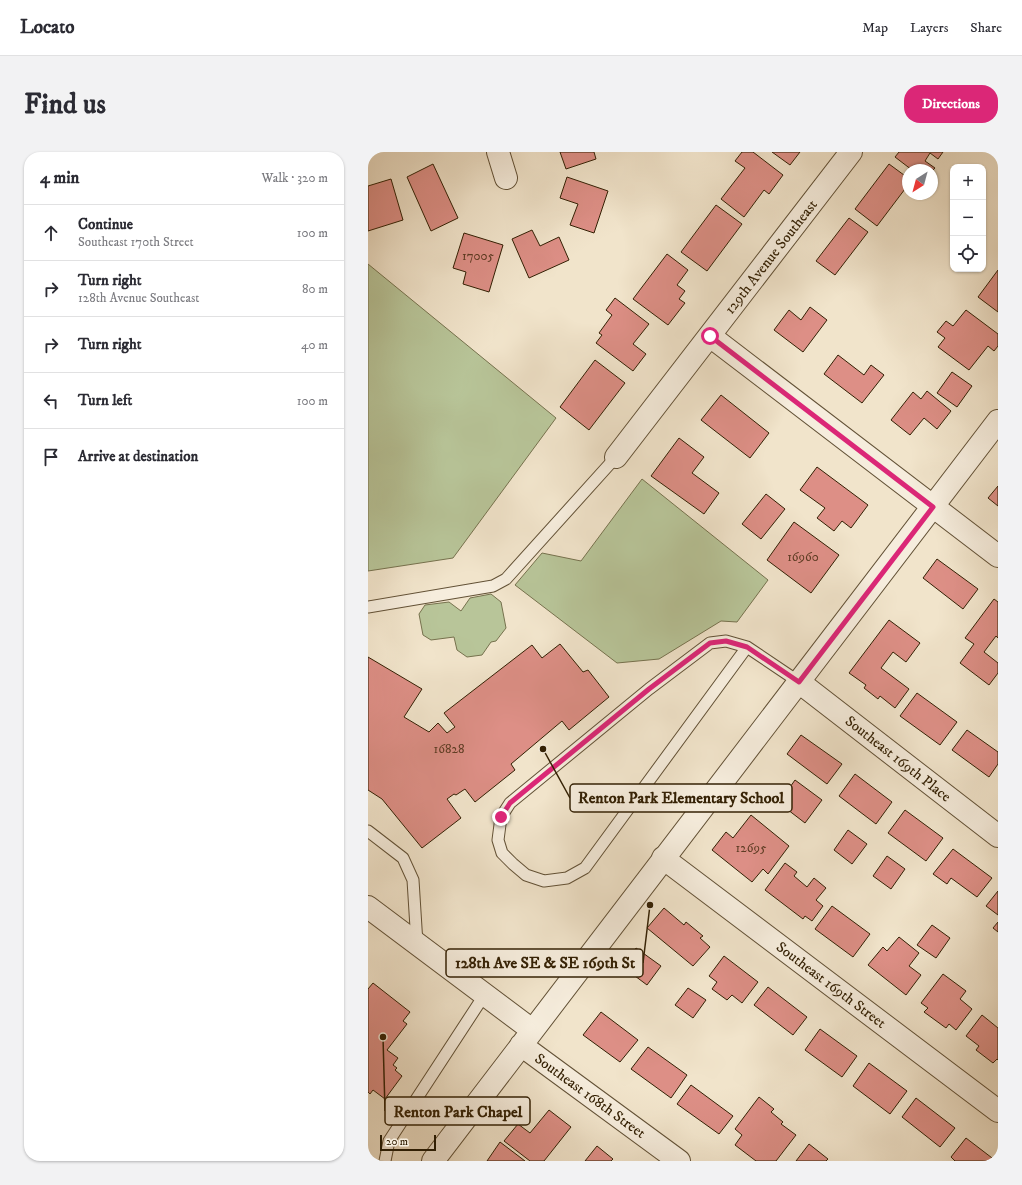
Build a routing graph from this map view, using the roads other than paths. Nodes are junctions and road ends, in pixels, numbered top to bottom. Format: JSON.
{"nodes":[{"id":1,"x":498,"y":152,"type":"edge"},
{"id":2,"x":851,"y":152,"type":"edge"},
{"id":3,"x":506,"y":178,"type":"dead end"},
{"id":4,"x":710,"y":336,"type":"junction"},
{"id":5,"x":998,"y":421,"type":"edge"},
{"id":6,"x":616,"y":457,"type":"joint"},
{"id":7,"x":933,"y":507,"type":"junction"},
{"id":8,"x":998,"y":556,"type":"edge"},
{"id":9,"x":368,"y":607,"type":"edge"},
{"id":10,"x":747,"y":647,"type":"junction"},
{"id":11,"x":799,"y":682,"type":"junction"},
{"id":12,"x":368,"y":831,"type":"edge"},
{"id":13,"x":998,"y":836,"type":"edge"},
{"id":14,"x":663,"y":858,"type":"junction"},
{"id":15,"x":368,"y":907,"type":"edge"},
{"id":16,"x":417,"y":944,"type":"junction"},
{"id":17,"x":485,"y":994,"type":"junction"},
{"id":18,"x":527,"y":1037,"type":"junction"},
{"id":19,"x":998,"y":1111,"type":"edge"},
{"id":20,"x":385,"y":1161,"type":"edge"},
{"id":21,"x":433,"y":1161,"type":"edge"},
{"id":22,"x":679,"y":1161,"type":"edge"}],
"edges":[{"from":1,"to":3,"type":"street"},
{"from":2,"to":4,"type":"street","name":"129th Avenue Southeast"},
{"from":4,"to":6,"type":"street","name":"129th Avenue Southeast"},
{"from":4,"to":7,"type":"street"},
{"from":5,"to":7,"type":"street"},
{"from":6,"to":9,"type":"lane"},
{"from":7,"to":8,"type":"street"},
{"from":7,"to":11,"type":"street"},
{"from":10,"to":10,"type":"lane"},
{"from":10,"to":11,"type":"lane"},
{"from":11,"to":13,"type":"street","name":"Southeast 169th Place"},
{"from":11,"to":14,"type":"street"},
{"from":12,"to":16,"type":"lane"},
{"from":14,"to":18,"type":"street"},
{"from":14,"to":19,"type":"street","name":"Southeast 169th Street"},
{"from":15,"to":16,"type":"street","name":"Southeast 168th Street"},
{"from":16,"to":17,"type":"street","name":"Southeast 168th Street"},
{"from":17,"to":18,"type":"street","name":"Southeast 168th Street"},
{"from":17,"to":20,"type":"lane"},
{"from":18,"to":21,"type":"street"},
{"from":18,"to":22,"type":"street","name":"Southeast 168th Street"}]}
